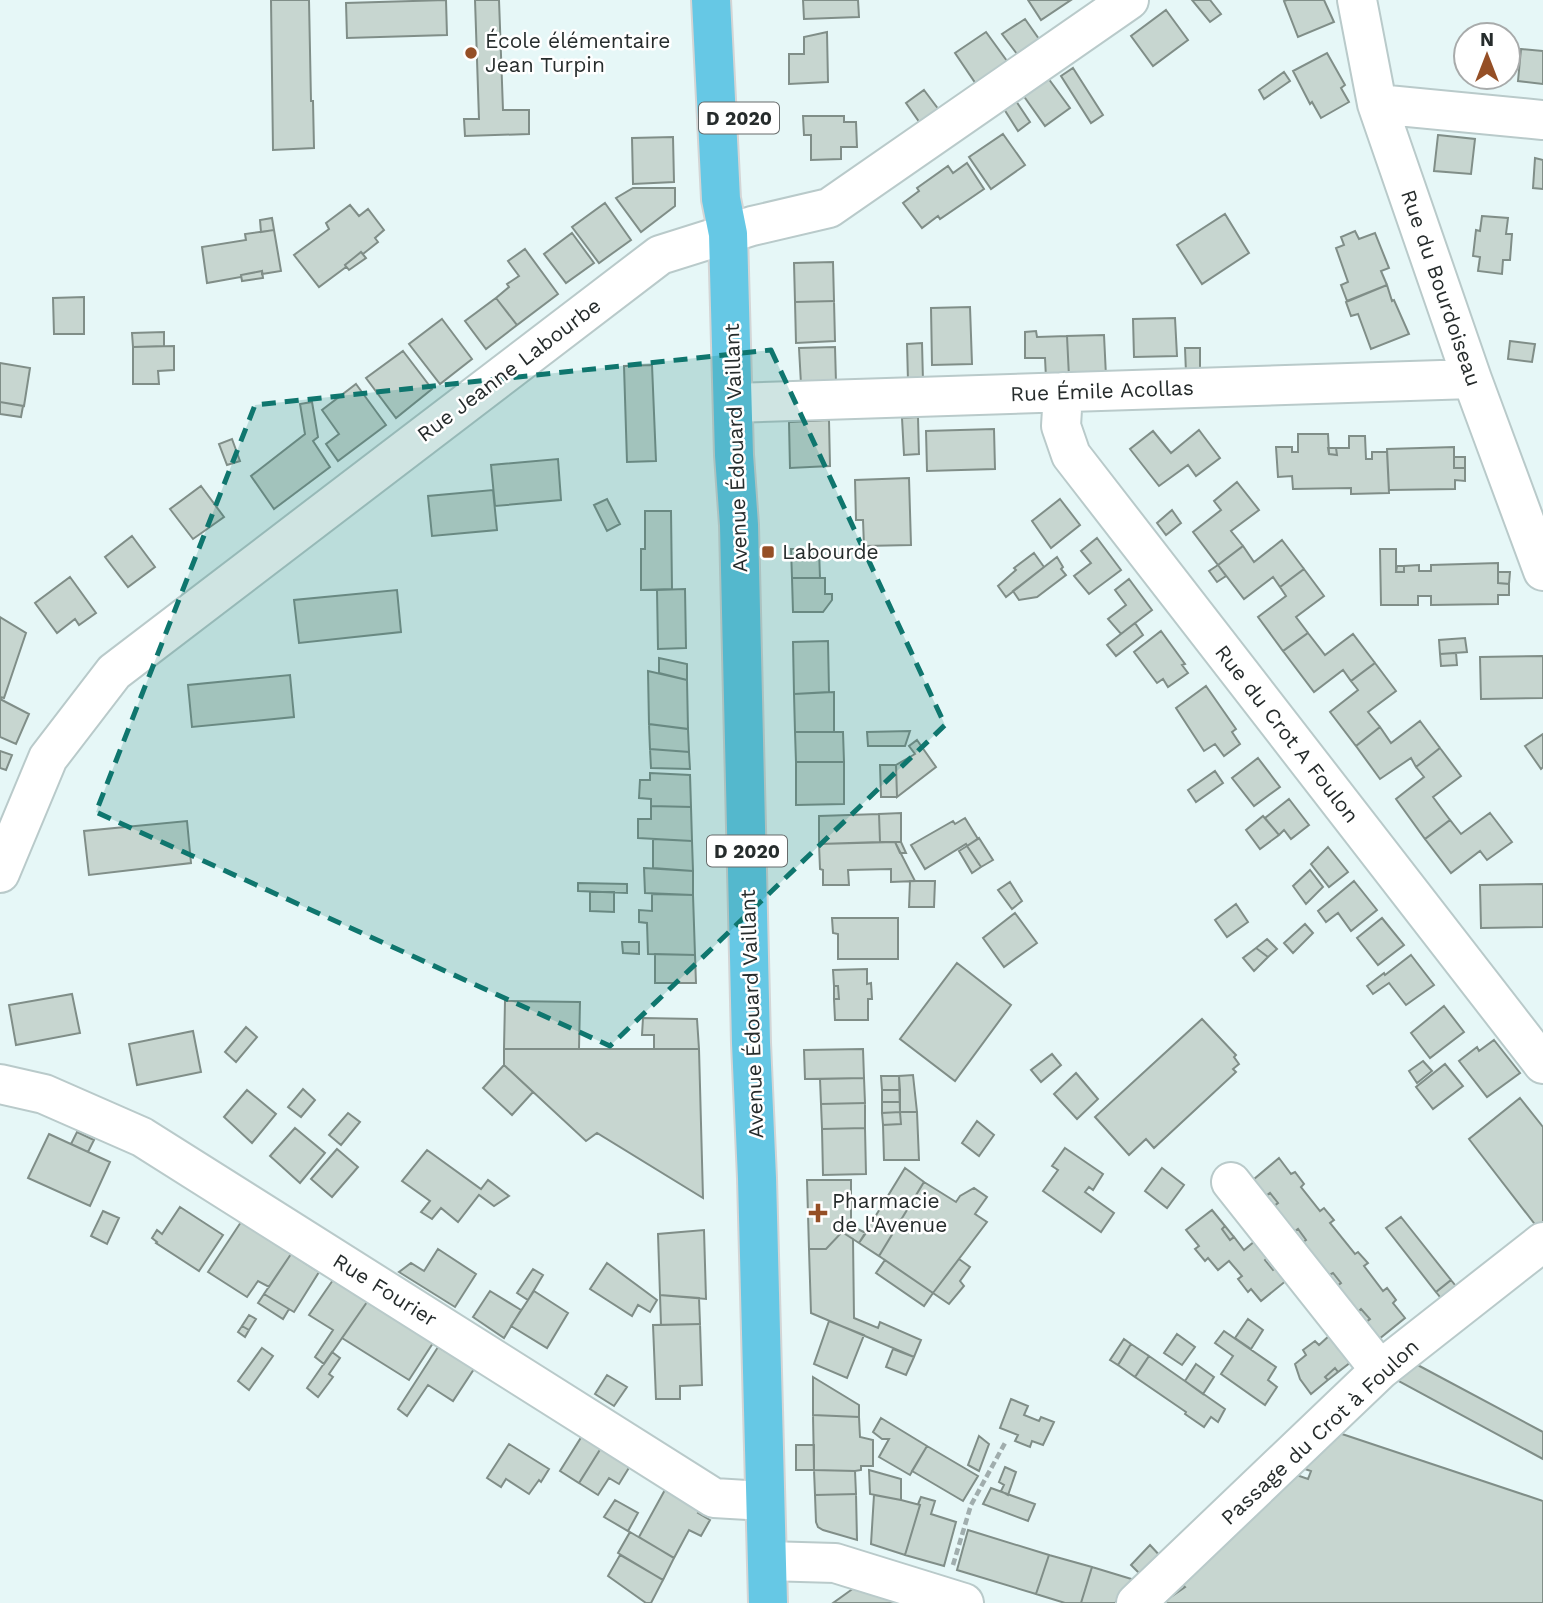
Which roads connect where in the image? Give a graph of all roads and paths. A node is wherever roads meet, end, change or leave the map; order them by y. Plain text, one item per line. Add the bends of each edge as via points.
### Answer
1 (711, 0) edge
2 (737, 0) edge
3 (1129, 0) edge
4 (1357, 0) edge
5 (1377, 104) junction
6 (1543, 120) edge
7 (728, 234) junction
8 (1472, 379) junction
9 (1063, 392) junction
10 (733, 403) junction
11 (1543, 571) edge
12 (0, 873) edge
13 (1543, 1064) edge
14 (0, 1084) edge
15 (1231, 1182) dead end
16 (1543, 1242) edge
17 (1380, 1370) junction
18 (1005, 1443) dead end
19 (765, 1501) junction
20 (767, 1561) junction
21 (954, 1600) edge
22 (768, 1603) edge
23 (1136, 1603) edge

1 - 7 main road, Avenue Édouard Vaillant / D 2020 via 721,199
2 - 7 main road, Avenue Édouard Vaillant / D 2020 via 740,195
3 - 7 street, Rue Jeanne Labourbe via 829,208
4 - 5 street, Rue du Bourdoiseau
5 - 6 street
5 - 8 street, Rue du Bourdoiseau
7 - 10 main road, Avenue Édouard Vaillant / D 2020
7 - 12 street, Rue Jeanne Labourbe via 660,255 114,672 48,758
8 - 9 street, Rue Émile Acollas
8 - 11 street, Rue du Bourdoiseau
9 - 10 street, Rue Émile Acollas
9 - 13 street, Rue du Crot A Foulon via 1060,426 1071,455
10 - 19 main road, Avenue Édouard Vaillant / D 2020
14 - 19 street, Rue Fourier via 44,1094 142,1137 714,1497
15 - 17 street
16 - 17 street, Passage du Crot à Foulon
17 - 23 street, Passage du Crot à Foulon
18 - 21 path via 971,1505
19 - 20 main road, D 2020
20 - 21 street via 835,1563
20 - 22 main road, D 2020

